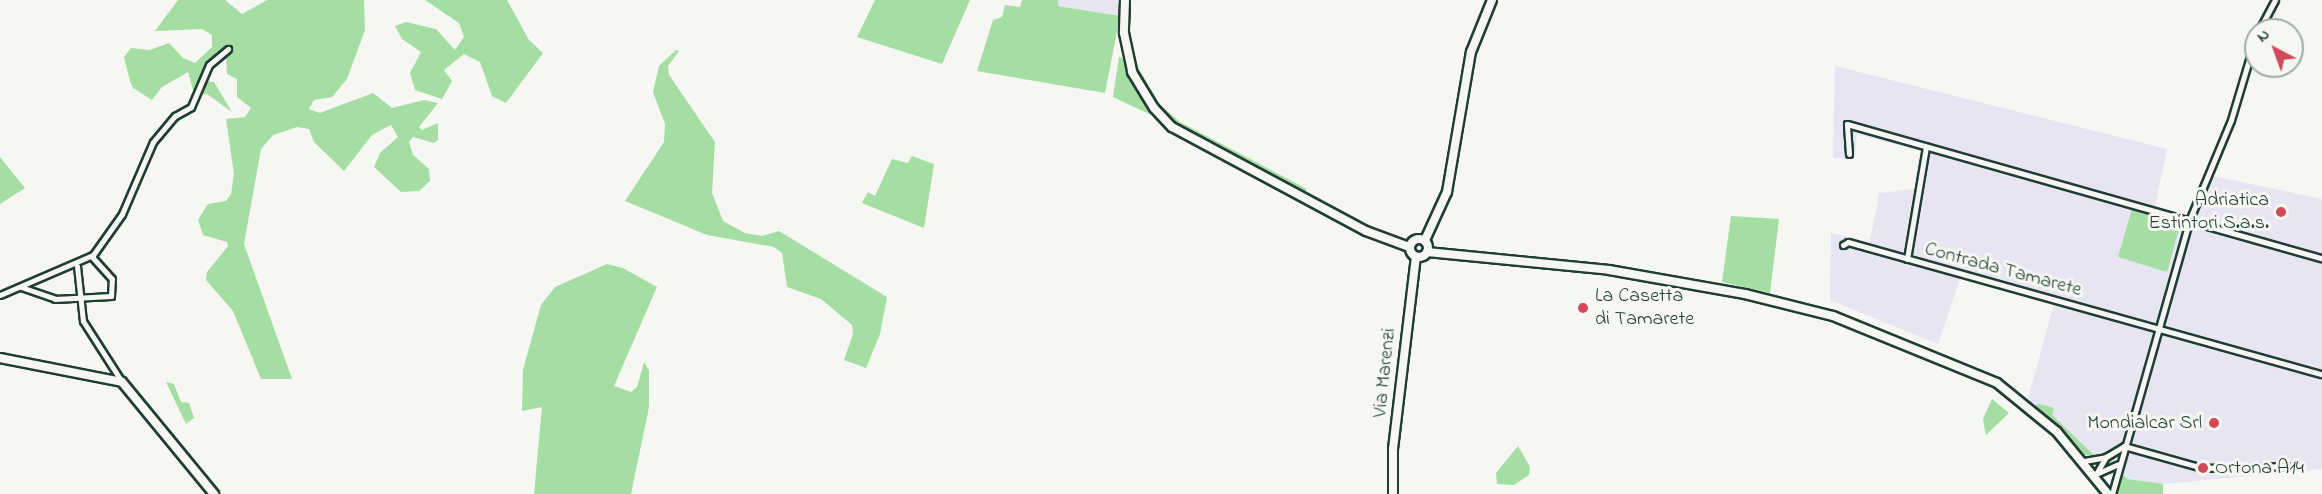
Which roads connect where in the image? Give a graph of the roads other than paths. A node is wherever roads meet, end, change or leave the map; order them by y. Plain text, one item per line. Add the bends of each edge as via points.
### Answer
1 (1125, 0) edge
2 (1492, 0) edge
3 (2275, 0) edge
4 (2265, 18) edge
5 (228, 49) dead end
6 (2244, 76) edge
7 (1926, 147) junction
8 (1849, 154) dead end
9 (2189, 221) junction
10 (1425, 240) junction
11 (1843, 245) dead end
12 (1409, 247) junction
13 (1427, 252) junction
14 (91, 256) junction
15 (1416, 257) junction
16 (2322, 258) edge
17 (1907, 259) junction
18 (76, 266) junction
19 (21, 287) junction
20 (0, 295) edge
21 (77, 296) junction
22 (2158, 327) junction
23 (0, 358) edge
24 (2322, 374) edge
25 (122, 382) junction
26 (2124, 447) junction
27 (2106, 457) junction
28 (2084, 461) junction
29 (2118, 464) junction
30 (2289, 466) dead end
31 (2096, 474) junction
32 (214, 494) edge
33 (1393, 494) edge
34 (2110, 494) edge

1 - 12 main road via 1124,33 1132,72 1164,120 1366,231
2 - 10 main road via 1471,52 1447,192
3 - 4 street
5 - 14 street via 209,64 191,107 175,116 153,142 122,214
6 - 9 street via 2231,120
7 - 8 street via 1847,124
7 - 9 street
7 - 17 street
9 - 16 street
9 - 22 street
10 - 12 main road via 1416,238
10 - 13 main road
11 - 17 street, Contrada Tamarete via 1848,242
12 - 15 main road
13 - 15 main road
13 - 28 main road via 1609,270 1806,307 1997,383
14 - 18 street
14 - 21 street via 112,279 113,294
15 - 33 main road, Via Marenzi via 1393,449
17 - 22 street, Contrada Tamarete
18 - 19 street
18 - 21 street
19 - 20 street
19 - 21 street via 47,298
21 - 25 street via 90,335
22 - 24 street, Contrada Tamarete
22 - 26 street
23 - 25 main road
25 - 32 main road
26 - 27 street
26 - 29 street
26 - 30 street via 2203,468
27 - 28 street
27 - 31 street
28 - 31 main road
29 - 31 street
29 - 34 street
31 - 34 main road

